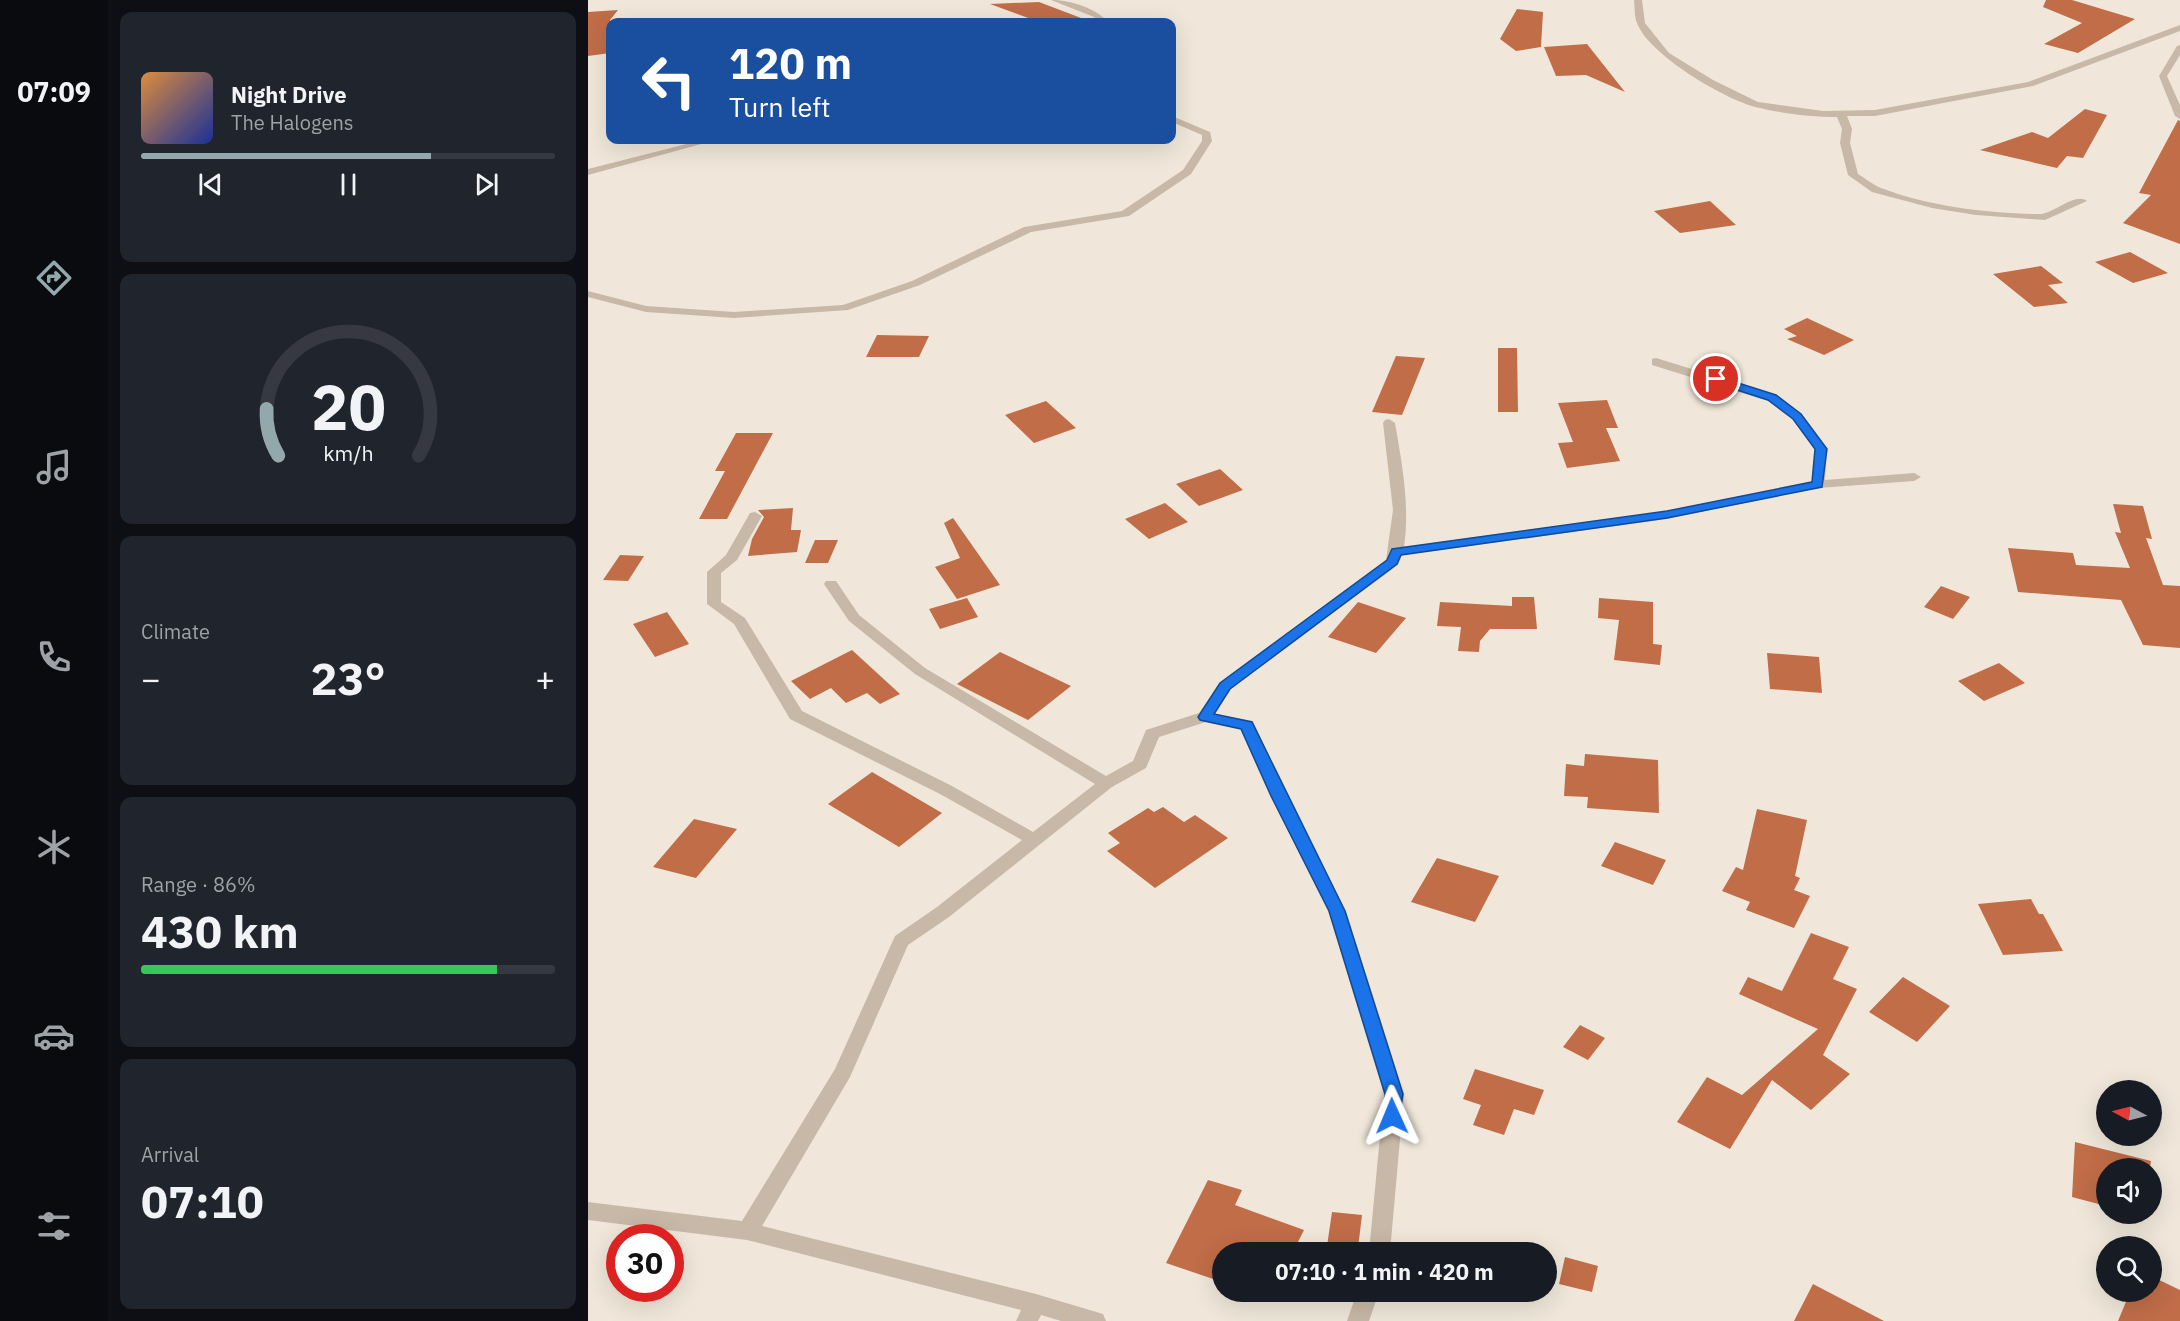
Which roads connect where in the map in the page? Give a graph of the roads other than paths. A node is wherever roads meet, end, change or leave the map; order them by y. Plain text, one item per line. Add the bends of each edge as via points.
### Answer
1 (1055, 0) edge
2 (1638, 0) edge
3 (1100, 18) edge
4 (2180, 28) edge
5 (2180, 48) edge
6 (1841, 114) junction
7 (2180, 116) edge
8 (1176, 121) edge
9 (696, 144) edge
10 (588, 172) edge
11 (2082, 201) dead end
12 (588, 294) edge
13 (1656, 362) dead end
14 (1389, 423) dead end
15 (1914, 477) dead end
16 (1818, 484) junction
17 (755, 516) dead end
18 (1396, 552) junction
19 (831, 584) dead end
20 (1205, 717) junction
21 (1106, 783) junction
22 (1033, 839) junction
23 (588, 1211) edge
24 (747, 1231) junction
25 (1381, 1242) edge
26 (1365, 1302) edge
27 (1032, 1312) edge
28 (1095, 1321) edge
29 (1358, 1321) edge

1 - 3 street
2 - 6 street via 1641,23 1666,55 1710,82 1756,104
4 - 6 street via 2030,84 1875,113
5 - 7 street via 2163,76
6 - 11 street via 1853,175 1876,190 1932,205 2045,218
8 - 12 street via 1207,134 1207,141 1187,172 1125,214 1028,229 916,283 844,308 734,315 646,309
9 - 10 street
13 - 16 street via 1772,398 1797,416 1821,449
14 - 18 street via 1400,503
15 - 16 street
16 - 18 street via 1667,515
17 - 22 street via 732,557 714,572 714,604 740,621 796,715 946,790
18 - 20 street via 1393,562 1225,686
19 - 21 street via 854,618 920,671
20 - 21 street via 1152,734 1140,764
20 - 25 street via 1247,726 1337,911 1394,1094
21 - 22 street
22 - 24 street via 901,941 843,1072
23 - 24 street
24 - 27 street
26 - 29 street
27 - 28 street

